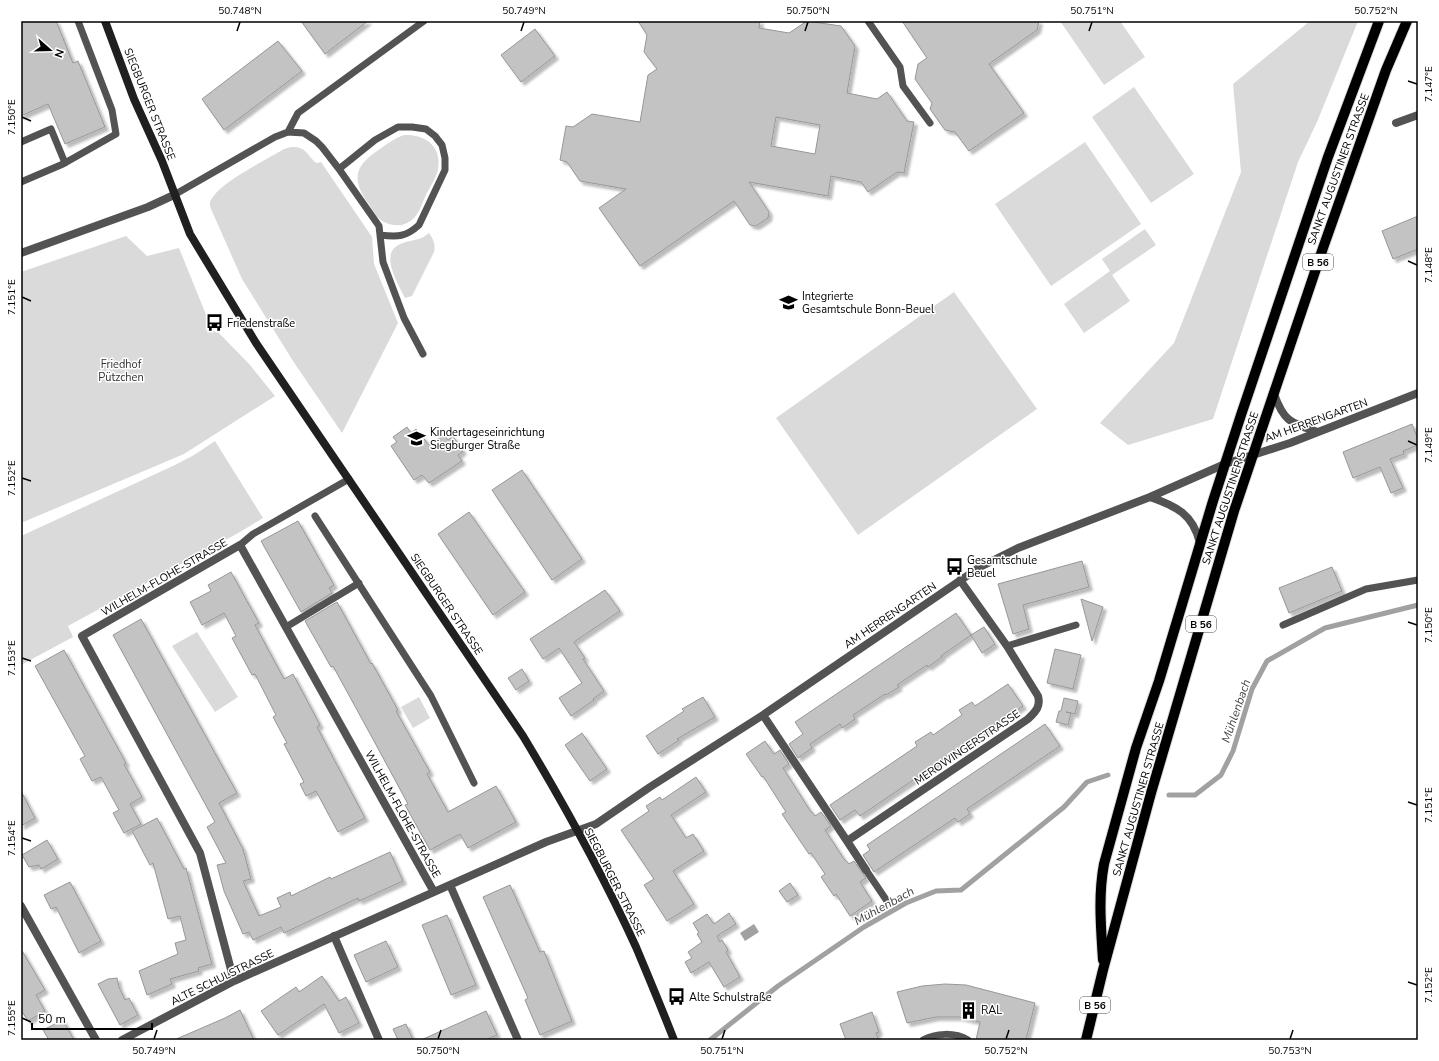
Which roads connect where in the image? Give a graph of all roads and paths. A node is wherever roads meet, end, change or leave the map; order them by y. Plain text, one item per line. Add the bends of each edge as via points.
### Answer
1 (78, 21) edge
2 (106, 21) edge
3 (424, 21) edge
4 (868, 21) edge
5 (1379, 21) edge
6 (1407, 21) edge
7 (1418, 115) edge
8 (930, 123) dead end
9 (1396, 123) dead end
10 (288, 132) junction
11 (21, 142) edge
12 (65, 163) junction
13 (339, 169) junction
14 (21, 182) edge
15 (174, 195) junction
16 (380, 235) junction
17 (21, 253) edge
18 (423, 354) dead end
19 (1418, 393) edge
20 (1274, 394) junction
21 (1318, 432) junction
22 (1252, 455) junction
23 (1225, 464) junction
24 (349, 479) junction
25 (1150, 497) junction
26 (315, 516) dead end
27 (1200, 544) junction
28 (240, 546) junction
29 (960, 580) junction
30 (1418, 580) edge
31 (359, 583) junction
32 (1076, 625) dead end
33 (1284, 625) dead end
34 (286, 627) junction
35 (1007, 646) junction
36 (763, 715) junction
37 (474, 782) dead end
38 (577, 831) junction
39 (847, 841) junction
40 (866, 870) joint
41 (450, 885) junction
42 (434, 892) junction
43 (889, 904) dead end
44 (21, 906) edge
45 (334, 936) junction
46 (1103, 970) junction
47 (234, 981) junction
48 (96, 1040) edge
49 (122, 1040) edge
50 (380, 1040) edge
51 (518, 1040) edge
52 (674, 1040) edge
53 (923, 1040) edge
54 (968, 1040) edge
55 (1086, 1040) edge

1 - 12 lane via 112,110 116,134
2 - 15 main road, SIEGBURGER STRASSE via 134,99
3 - 10 lane via 298,113
4 - 8 lane via 900,67 903,86
5 - 23 main road, SANKT AUGUSTINER STRASSE / B 56 via 1328,157
6 - 20 main road, SANKT AUGUSTINER STRASSE / B 56 via 1386,70
7 - 9 street
10 - 13 lane via 304,133 316,141
10 - 15 lane
11 - 12 lane via 50,129
12 - 14 lane
13 - 16 lane via 379,226
13 - 16 lane via 375,140 398,127 426,129 442,145 445,170 419,225 404,236
15 - 17 street via 148,207
15 - 24 main road, SIEGBURGER STRASSE via 190,234 256,343
16 - 18 lane via 382,262 404,318
19 - 21 street, AM HERRENGARTEN
20 - 21 street via 1285,417 1292,423
20 - 22 main road, SANKT AUGUSTINER STRASSE / B 56
21 - 22 street, AM HERRENGARTEN
22 - 23 street, AM HERRENGARTEN
22 - 46 main road, SANKT AUGUSTINER STRASSE / B 56 via 1151,793
23 - 25 street, AM HERRENGARTEN
23 - 27 main road, SANKT AUGUSTINER STRASSE / B 56
24 - 28 lane via 253,534
24 - 38 main road, SIEGBURGER STRASSE via 523,736
25 - 27 street via 1183,512 1198,531
25 - 29 street, AM HERRENGARTEN via 1018,548
26 - 31 lane
27 - 46 main road, SANKT AUGUSTINER STRASSE / B 56 via 1136,748 1104,864 1100,892
28 - 34 street, WILHELM-FLOHE-STRASSE
28 - 47 street, WILHELM-FLOHE-STRASSE via 82,636 200,853
29 - 35 street, MEROWINGERSTRASSE
29 - 36 street, AM HERRENGARTEN
30 - 33 lane via 1366,589
31 - 34 lane
31 - 37 lane via 431,696
32 - 35 lane
34 - 42 street, WILHELM-FLOHE-STRASSE
35 - 39 street, MEROWINGERSTRASSE via 1038,696 1039,704 1036,711 1028,719
36 - 38 street, AM HERRENGARTEN via 596,824
36 - 39 street
38 - 41 street, ALTE SCHULSTRASSE via 546,842
38 - 52 main road, SIEGBURGER STRASSE via 636,948
39 - 40 street
40 - 43 lane
41 - 42 street, ALTE SCHULSTRASSE
41 - 51 street
42 - 45 street, ALTE SCHULSTRASSE
44 - 48 street
45 - 47 street, ALTE SCHULSTRASSE
45 - 50 street
46 - 55 main road, SANKT AUGUSTINER STRASSE / B 56
47 - 49 street, ALTE SCHULSTRASSE
53 - 54 lane via 943,1035 962,1036

